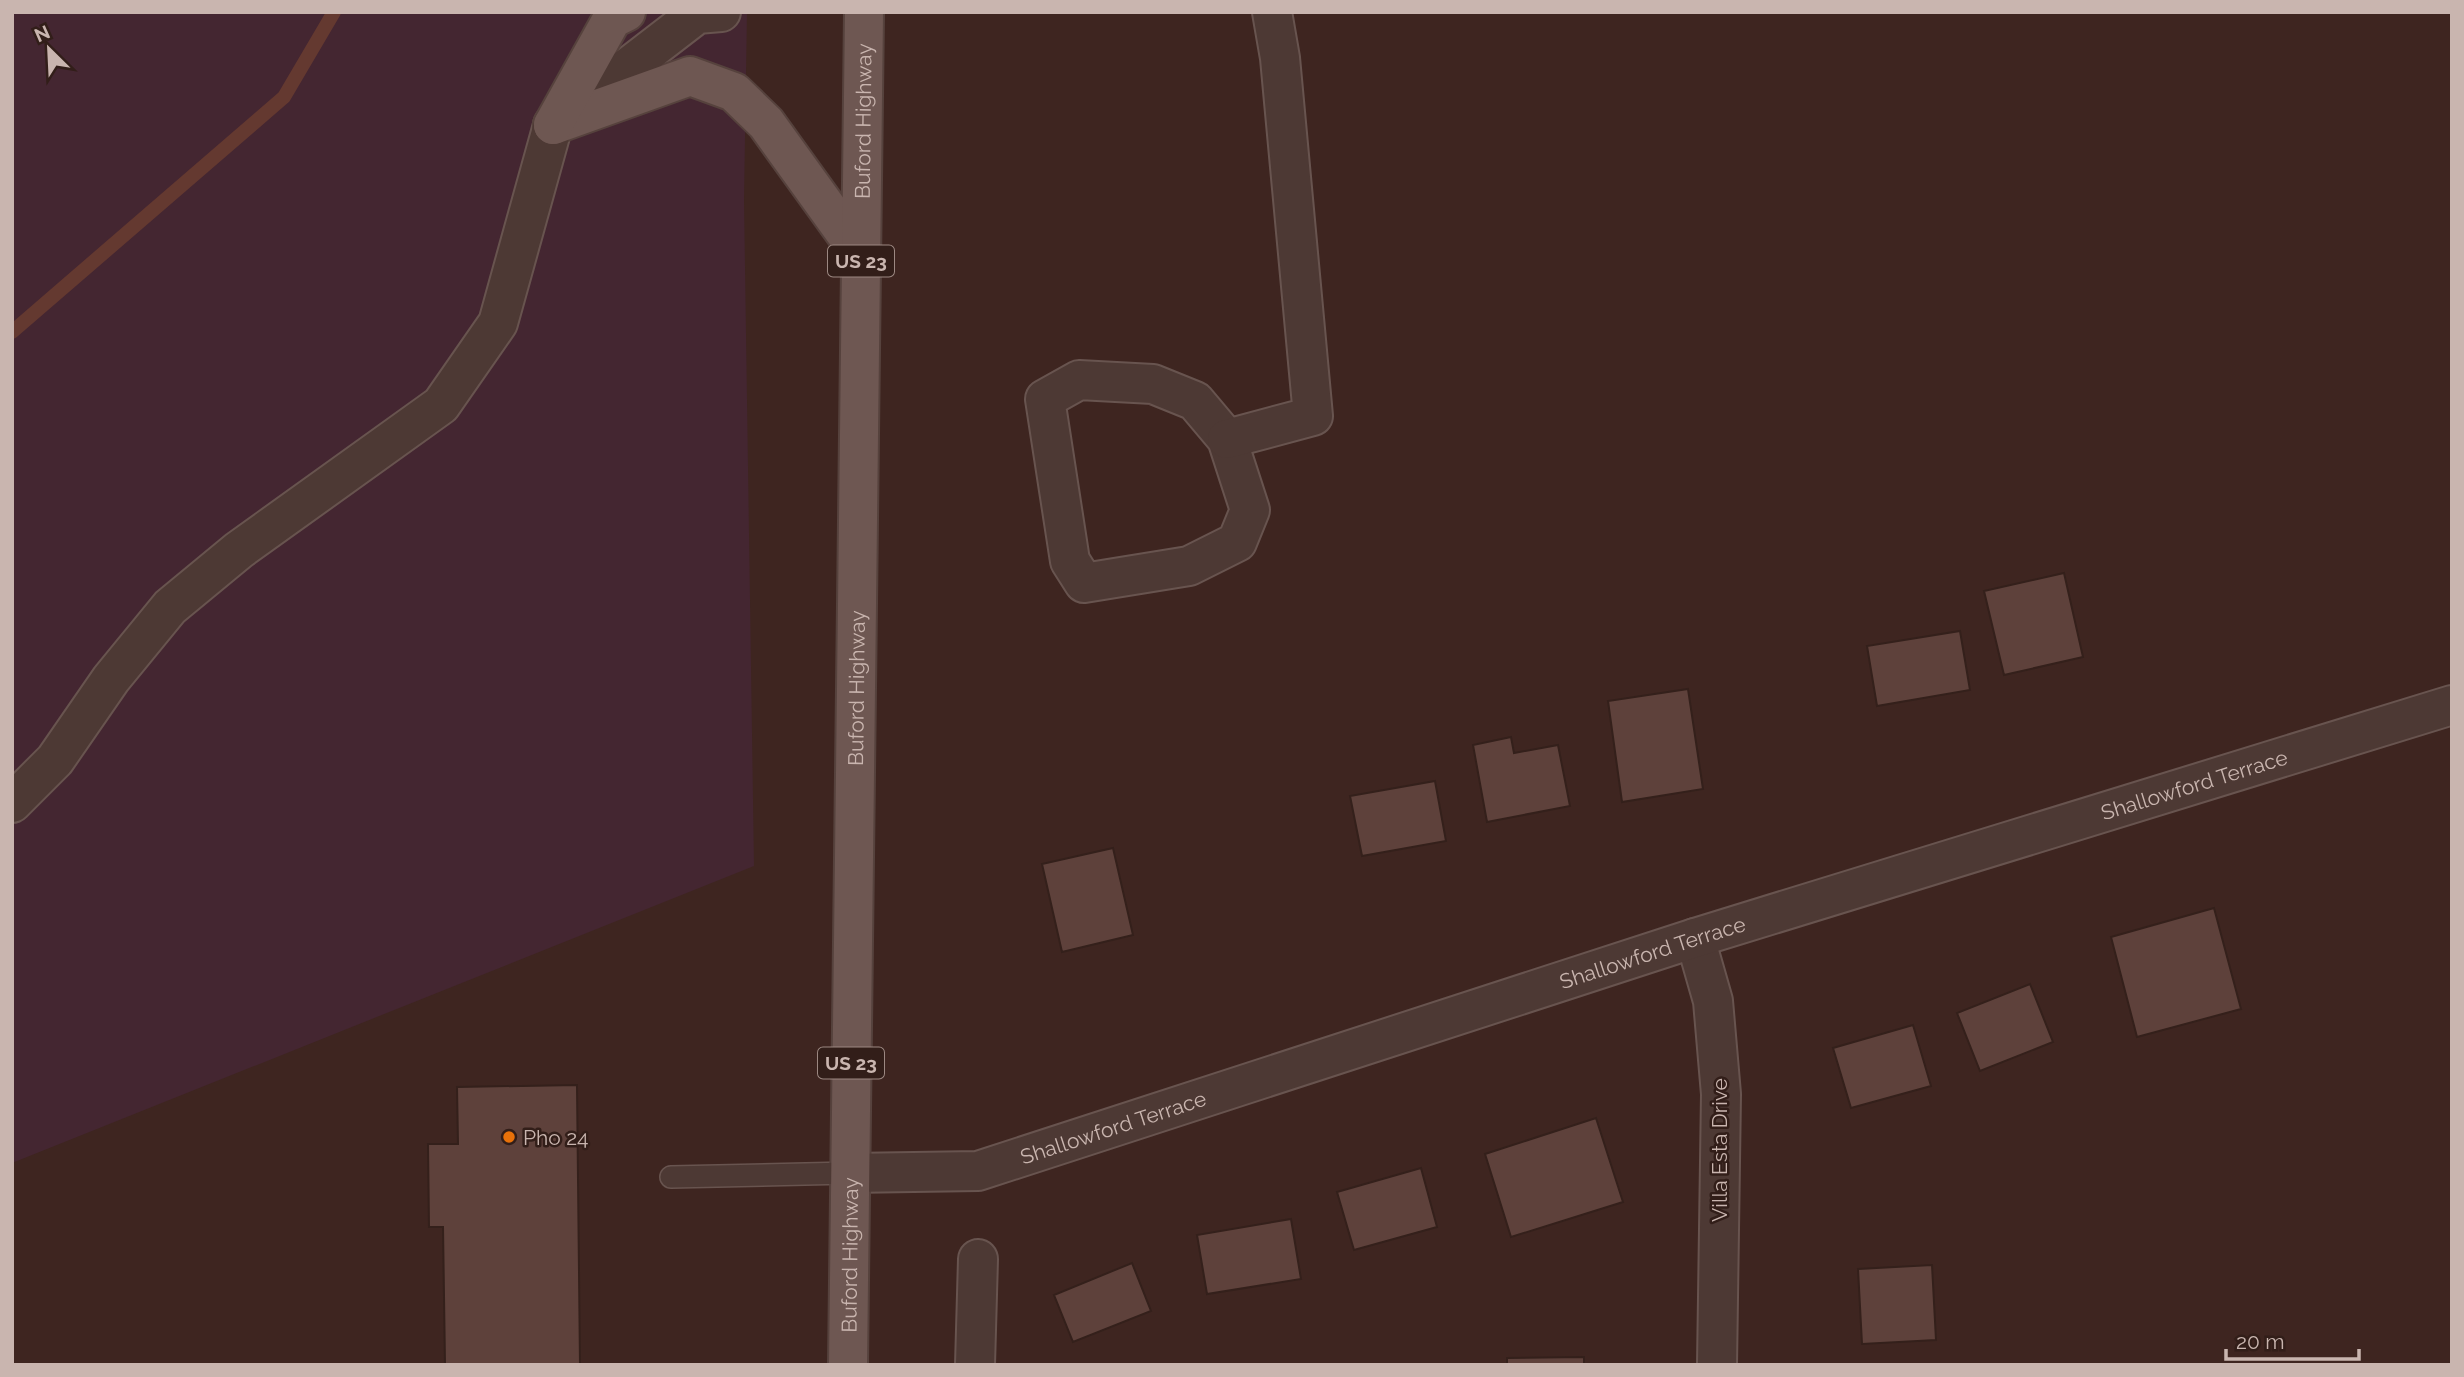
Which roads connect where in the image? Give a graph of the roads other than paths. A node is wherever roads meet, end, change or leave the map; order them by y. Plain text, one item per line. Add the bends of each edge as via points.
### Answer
1 (626, 12) edge
2 (721, 12) edge
3 (864, 12) edge
4 (1272, 12) edge
5 (553, 125) junction
6 (861, 255) junction
7 (1227, 439) junction
8 (2452, 705) edge
9 (12, 803) edge
10 (1695, 938) junction
11 (849, 1173) junction
12 (671, 1177) dead end
13 (978, 1259) dead end
14 (848, 1365) edge
15 (975, 1365) edge
16 (1717, 1365) edge

1 - 5 main road via 612,19
2 - 5 street via 697,13
3 - 6 main road, Buford Highway / US 23
4 - 7 street via 1313,416
5 - 6 main road via 690,76 734,92 766,123
5 - 9 street via 498,323 441,405 239,550 170,607 111,678 55,760
6 - 11 main road, Buford Highway / US 23
7 - 7 street via 1195,401 1153,384 1079,380 1045,399 1070,561 1084,583 1189,566 1237,542 1250,510
8 - 10 street, Shallowford Terrace
10 - 11 street, Shallowford Terrace via 978,1171
10 - 16 street, Villa Esta Drive via 1713,1001 1721,1094
11 - 12 lane
11 - 14 main road, Buford Highway / US 23
13 - 15 street

